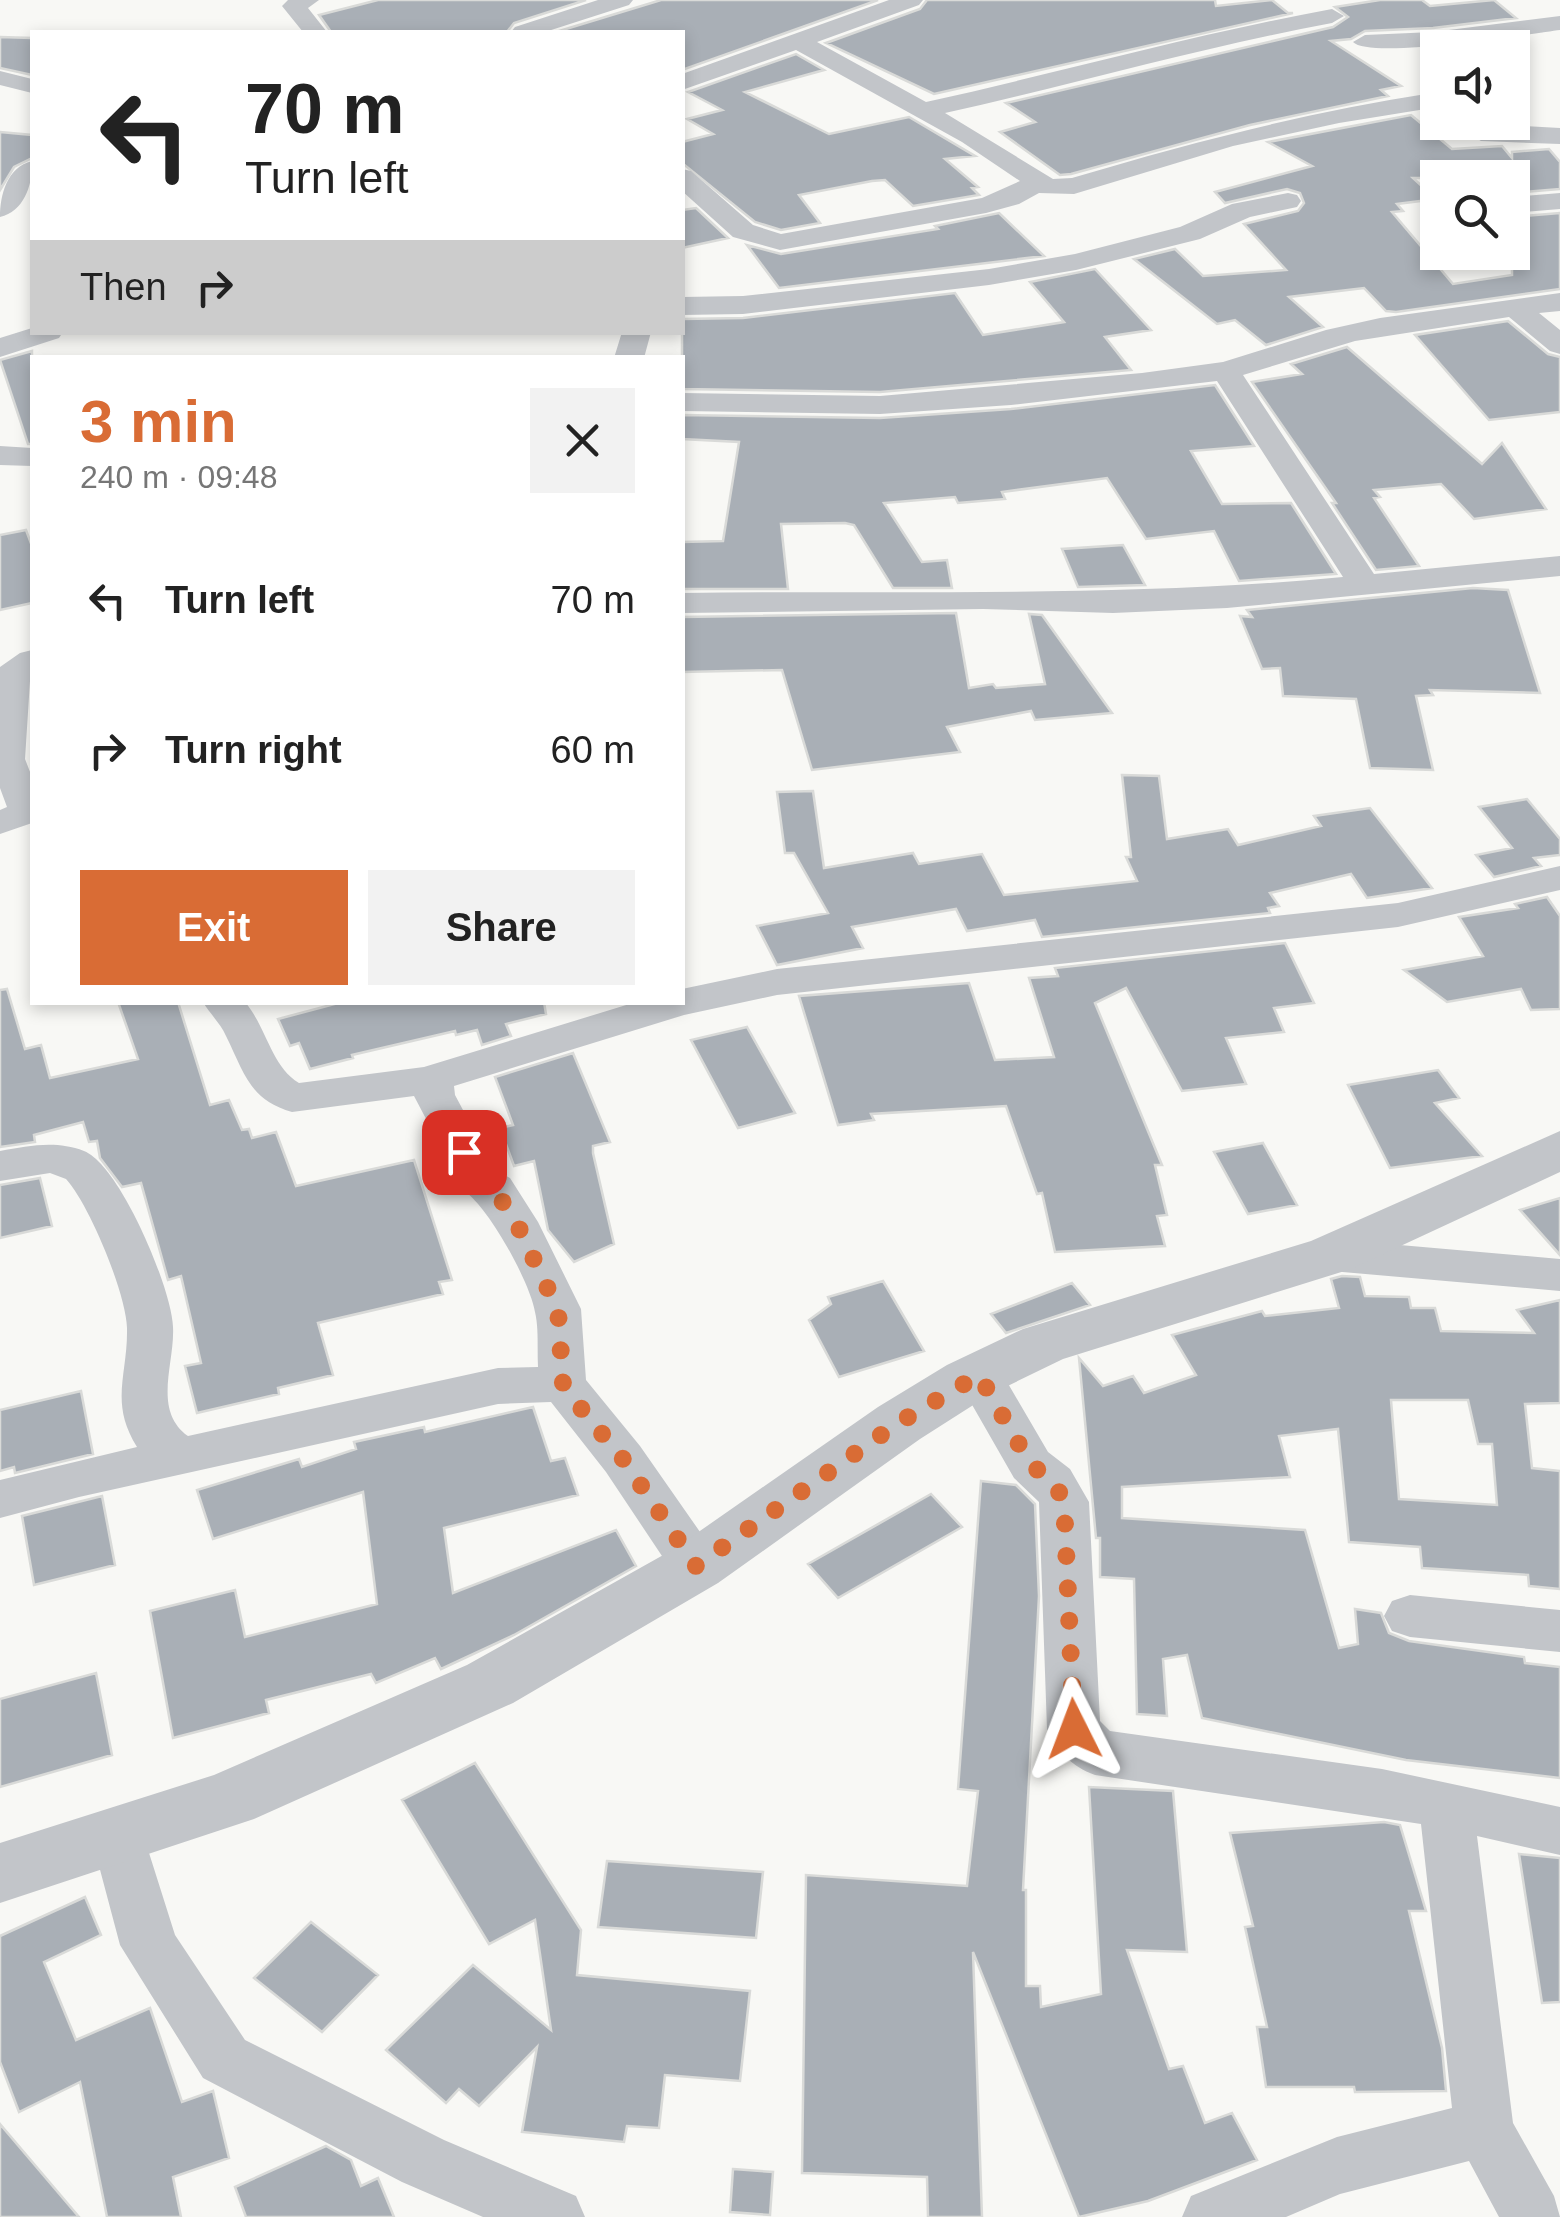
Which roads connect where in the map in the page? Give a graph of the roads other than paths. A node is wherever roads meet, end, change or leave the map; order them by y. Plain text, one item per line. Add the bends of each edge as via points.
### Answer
1 (621, 0) edge
2 (911, 0) edge
3 (1529, 0) edge
4 (306, 2) edge
5 (1322, 8) edge
6 (1560, 15) edge
7 (1560, 23) edge
8 (314, 30) edge
9 (529, 30) edge
10 (799, 42) junction
11 (1365, 42) junction
12 (1387, 62) dead end
13 (0, 78) edge
14 (685, 82) edge
15 (1409, 83) dead end
16 (30, 86) edge
17 (1420, 91) edge
18 (1420, 104) edge
19 (924, 110) junction
20 (1530, 136) edge
21 (1560, 136) edge
22 (0, 159) edge
23 (30, 165) edge
24 (30, 168) edge
25 (685, 180) edge
26 (1039, 182) junction
27 (1288, 201) dead end
28 (1560, 201) edge
29 (1530, 204) edge
30 (0, 209) edge
31 (1560, 302) edge
32 (685, 306) edge
33 (1515, 308) junction
34 (41, 335) edge
35 (1560, 344) edge
36 (0, 348) edge
37 (1226, 371) junction
38 (685, 402) edge
39 (0, 454) edge
40 (30, 456) edge
41 (1560, 566) edge
42 (1365, 585) junction
43 (685, 603) edge
44 (30, 661) edge
45 (20, 816) edge
46 (1560, 878) edge
47 (685, 1001) edge
48 (225, 1005) edge
49 (672, 1005) edge
50 (434, 1080) junction
51 (1560, 1150) edge
52 (0, 1166) edge
53 (1331, 1255) junction
54 (1560, 1274) edge
55 (979, 1375) junction
56 (563, 1384) junction
57 (181, 1456) junction
58 (0, 1498) edge
59 (696, 1566) junction
60 (1410, 1616) dead end
61 (1560, 1631) edge
62 (1446, 1806) junction
63 (1560, 1830) edge
64 (118, 1832) junction
65 (0, 1873) edge
66 (1484, 2129) junction
67 (554, 2217) edge
68 (1213, 2217) edge
69 (1532, 2217) edge

1 - 9 street
2 - 10 street
3 - 6 street
4 - 8 street
5 - 11 street
5 - 19 street via 1101,71
7 - 11 street
10 - 14 street
10 - 19 street
11 - 12 street
13 - 16 street
15 - 17 street
18 - 26 street via 1227,140 1074,186
19 - 26 street
20 - 21 street
22 - 23 street
24 - 30 street
25 - 26 street via 742,231 780,242 986,205
27 - 32 street via 1076,262 971,280
28 - 29 street
31 - 33 street
33 - 35 street
33 - 37 street via 1352,332
34 - 36 street
37 - 38 street via 846,409
37 - 42 street
39 - 40 street
41 - 42 street
42 - 43 street via 1132,602
44 - 45 street via 14,672 7,759
46 - 47 street via 1398,915 777,982
48 - 50 street via 244,1030 257,1071 292,1098
49 - 50 street
50 - 56 street via 434,1095 479,1180 494,1189 516,1222 558,1310
51 - 53 street
52 - 57 street via 64,1157 91,1179 150,1317 147,1420 154,1435
53 - 54 street
53 - 55 street via 1044,1344
55 - 59 street via 898,1423
55 - 62 street via 1031,1465 1054,1482 1064,1502 1074,1729 1082,1740 1096,1752
56 - 57 street via 498,1386
56 - 59 street
57 - 58 street
59 - 64 street via 490,1684 230,1799
60 - 61 street
62 - 63 street
62 - 66 street
64 - 65 street
64 - 67 street via 149,1945 224,2059 424,2161
66 - 68 street via 1337,2166
66 - 69 street

